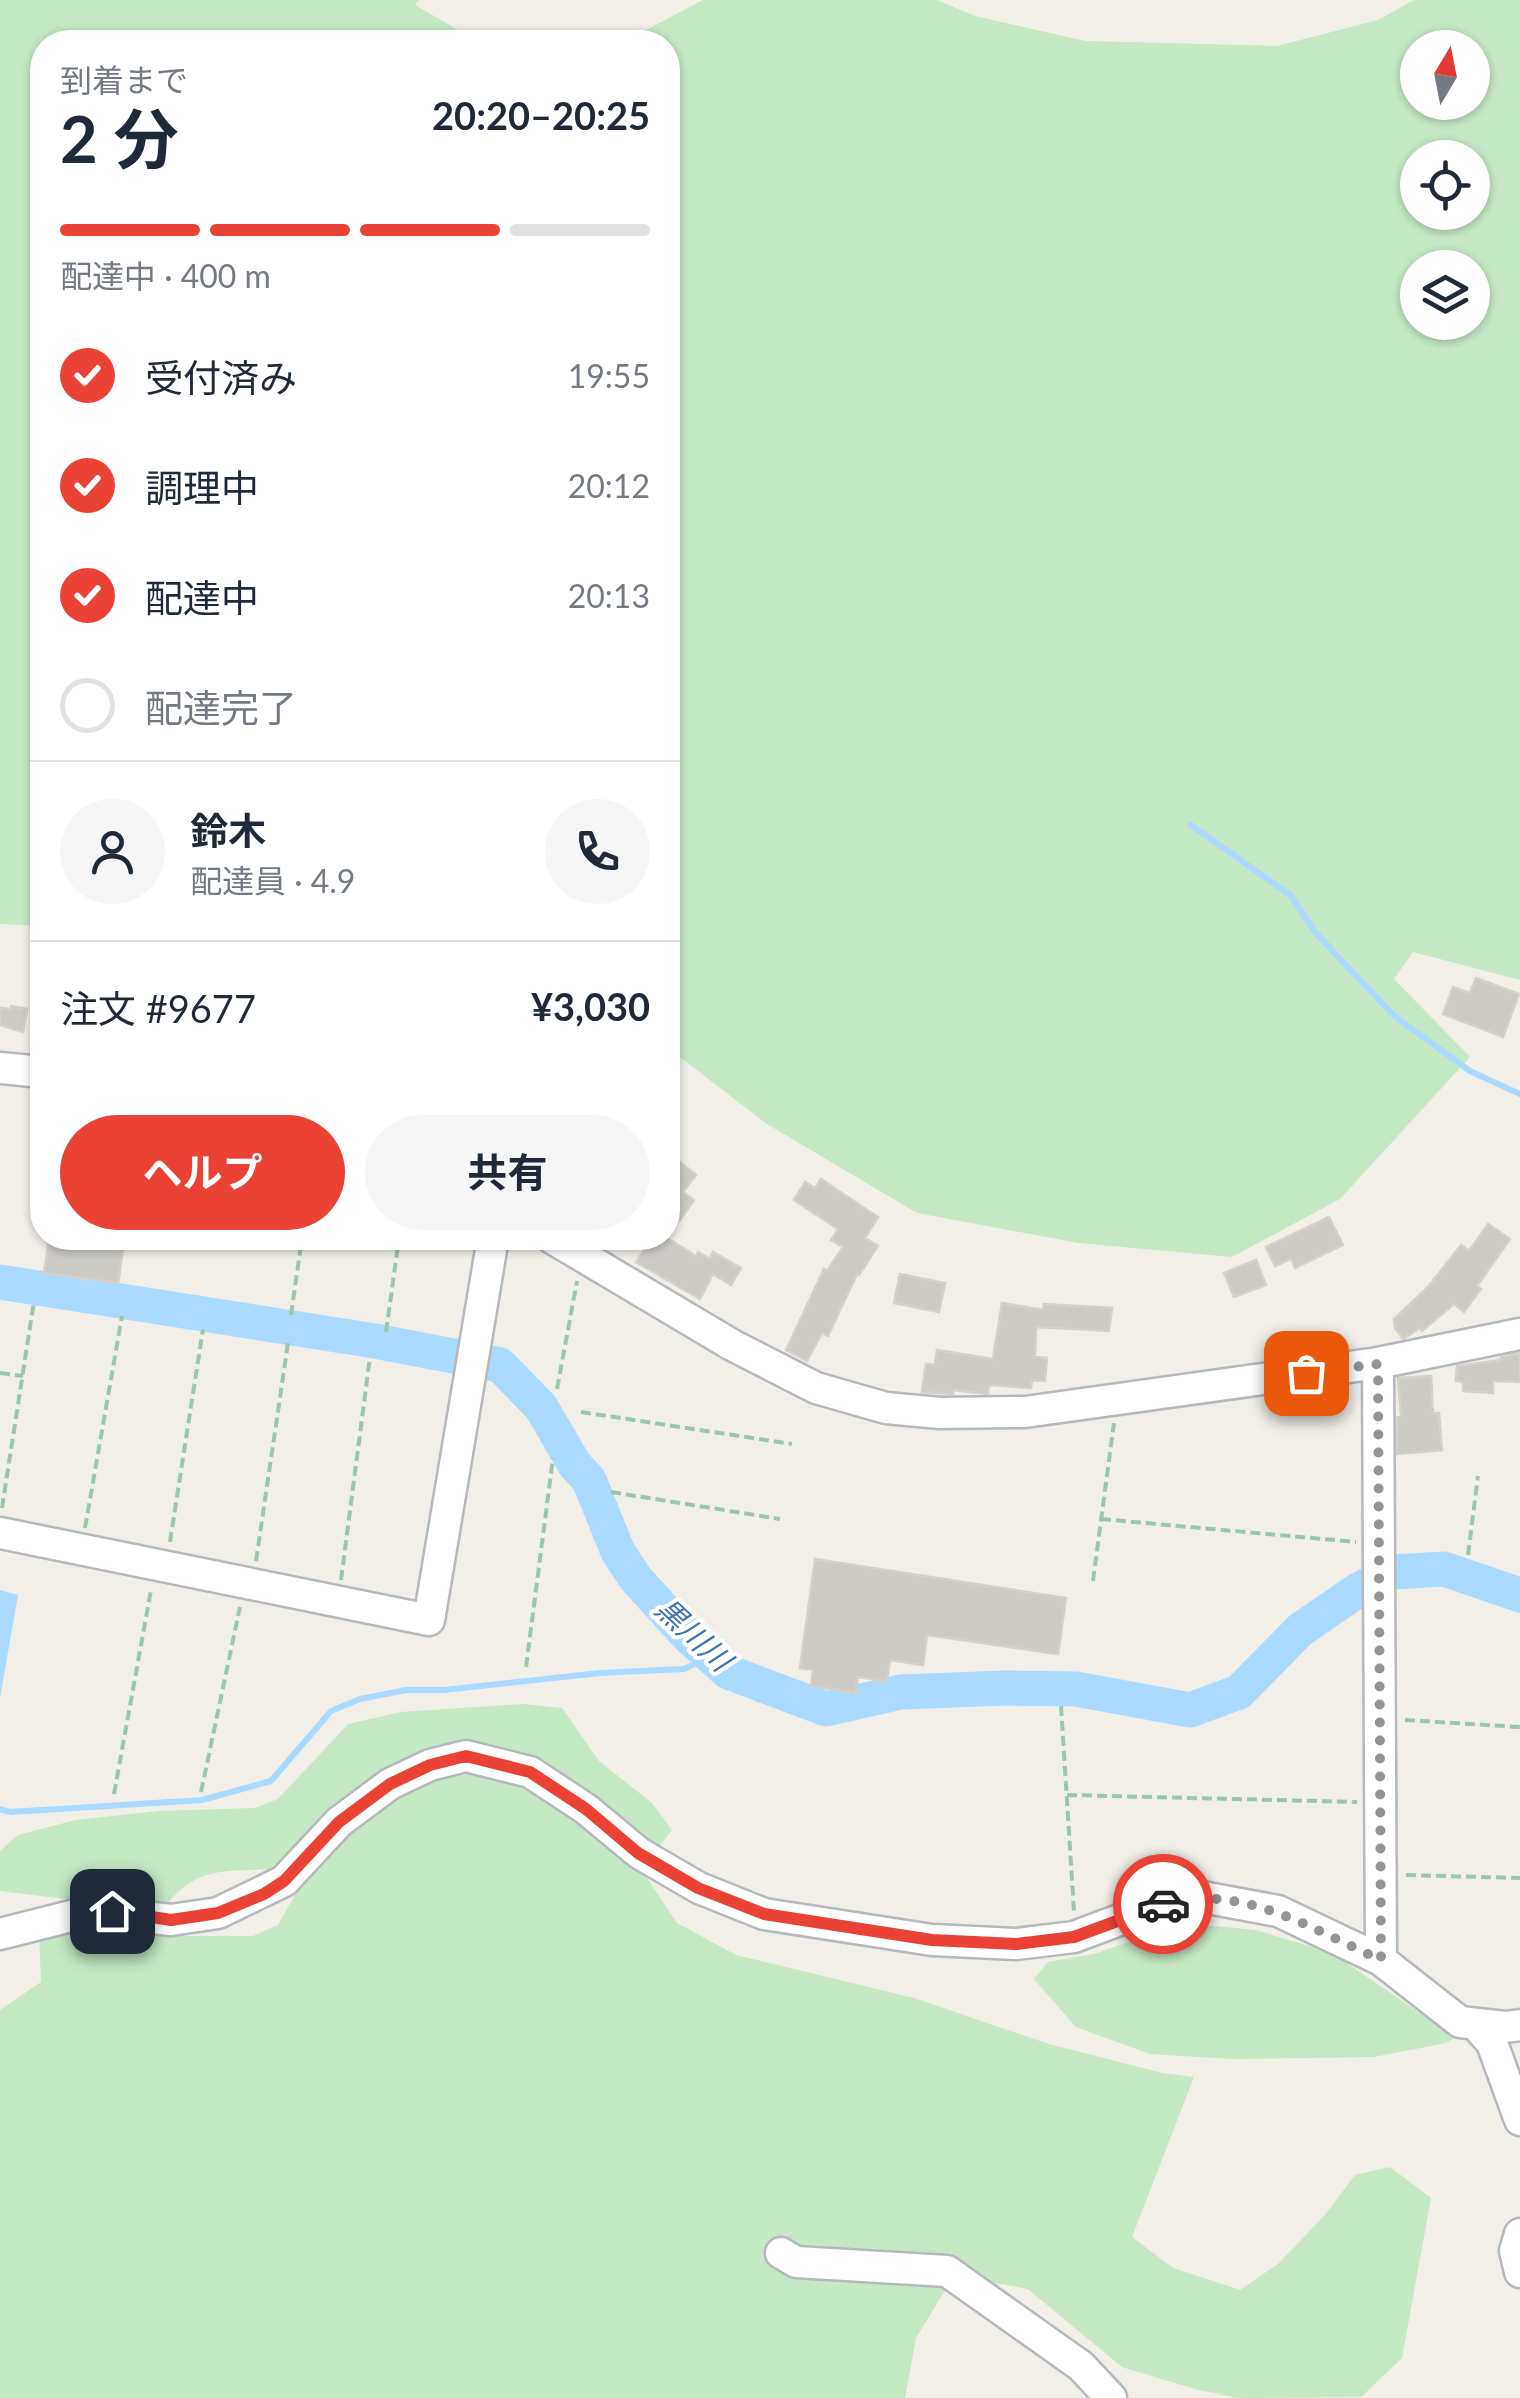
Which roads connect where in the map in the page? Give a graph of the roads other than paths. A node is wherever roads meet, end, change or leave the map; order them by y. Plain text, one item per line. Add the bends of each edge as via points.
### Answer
1 (0, 1068) edge
2 (30, 1071) edge
3 (491, 1250) edge
4 (572, 1250) edge
5 (1520, 1334) edge
6 (1378, 1364) junction
7 (0, 1532) edge
8 (0, 1934) edge
9 (1381, 1960) junction
10 (1476, 2024) junction
11 (1520, 2024) edge
12 (1520, 2120) edge
13 (1520, 2234) edge
14 (781, 2254) dead end
15 (1520, 2272) edge
16 (1111, 2398) edge

1 - 2 street
3 - 7 street via 428,1620
4 - 6 street via 784,1373 886,1408 1025,1412
5 - 6 street
6 - 9 street
8 - 9 street via 91,1911 171,1920 218,1913 284,1881 339,1822 390,1784 466,1756 530,1772 638,1853 698,1888 764,1914 932,1940 1016,1944 1074,1937 1197,1896 1278,1910
9 - 10 street via 1460,2022
10 - 11 street
10 - 12 street via 1492,2043
13 - 15 street
14 - 16 street via 796,2262 947,2270 1081,2366

